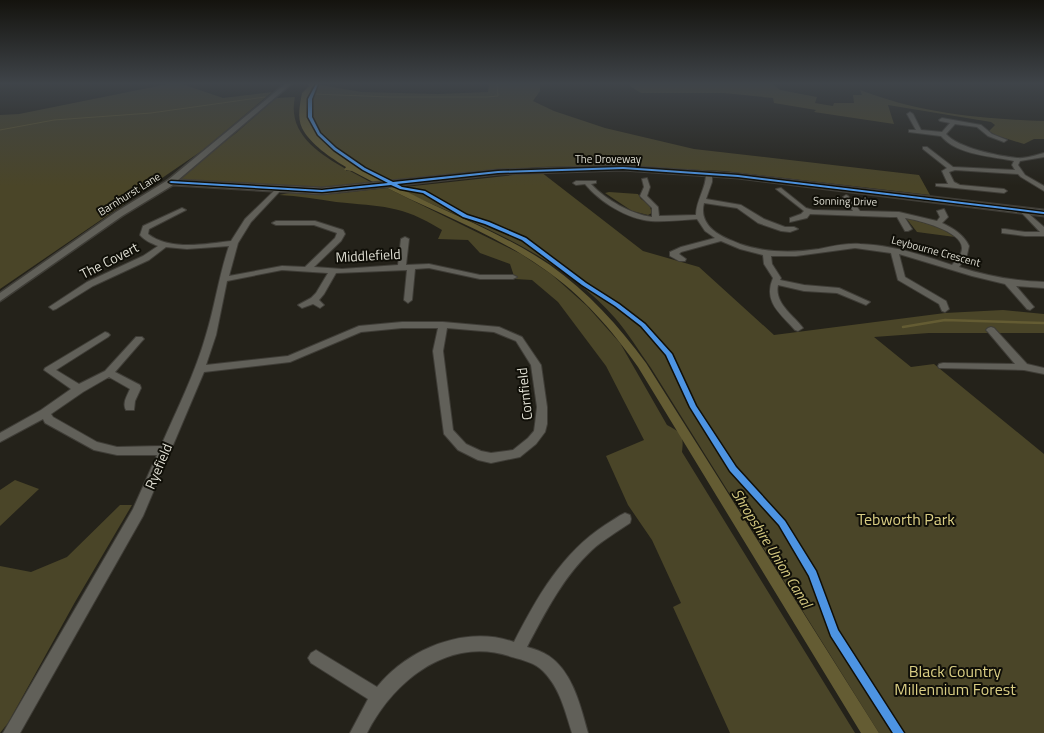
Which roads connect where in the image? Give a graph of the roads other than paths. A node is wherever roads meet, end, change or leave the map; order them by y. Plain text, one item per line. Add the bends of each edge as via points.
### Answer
1 (247, 118) edge
2 (912, 118) edge
3 (942, 120) dead end
4 (954, 122) junction
5 (911, 131) dead end
6 (919, 132) junction
7 (943, 134) junction
8 (998, 139) dead end
9 (916, 147) dead end
10 (924, 148) junction
11 (934, 149) dead end
12 (1044, 155) edge
13 (1018, 160) junction
14 (951, 168) junction
15 (1018, 172) junction
16 (709, 174) junction
17 (645, 179) dead end
18 (171, 182) junction
19 (576, 183) dead end
20 (938, 185) dead end
21 (954, 186) junction
22 (1044, 189) edge
23 (278, 190) junction
24 (792, 191) dead end
25 (1003, 194) dead end
26 (846, 197) dead end
27 (702, 201) junction
28 (1022, 210) junction
29 (190, 211) dead end
30 (808, 211) junction
31 (941, 211) dead end
32 (858, 213) junction
33 (1044, 213) edge
34 (899, 214) junction
35 (699, 217) junction
36 (656, 219) junction
37 (793, 220) dead end
38 (276, 223) dead end
39 (938, 224) junction
40 (794, 229) dead end
41 (908, 229) dead end
42 (1010, 231) dead end
43 (1044, 233) edge
44 (405, 239) dead end
45 (720, 239) junction
46 (234, 243) junction
47 (164, 245) junction
48 (894, 250) junction
49 (768, 254) junction
50 (682, 260) dead end
51 (407, 266) junction
52 (955, 268) junction
53 (307, 269) junction
54 (333, 271) junction
55 (513, 277) dead end
56 (225, 279) junction
57 (777, 282) junction
58 (1008, 282) junction
59 (1044, 285) edge
60 (0, 298) edge
61 (408, 300) dead end
62 (866, 302) dead end
63 (302, 305) dead end
64 (53, 307) dead end
65 (1030, 307) dead end
66 (945, 308) dead end
67 (798, 316) dead end
68 (788, 317) junction
69 (443, 325) junction
70 (798, 328) dead end
71 (991, 330) dead end
72 (106, 334) dead end
73 (139, 339) dead end
74 (943, 366) dead end
75 (1024, 367) junction
76 (200, 369) junction
77 (1044, 371) edge
78 (108, 373) junction
79 (79, 389) junction
80 (130, 407) dead end
81 (45, 413) junction
82 (0, 438) edge
83 (165, 450) junction
84 (625, 519) dead end
85 (518, 650) junction
86 (316, 658) dead end
87 (379, 697) junction
88 (11, 733) edge
89 (358, 733) edge
90 (580, 733) edge

1 - 18 street, Barnhurst Lane
2 - 6 street
3 - 4 street
4 - 7 street
4 - 8 street via 979,126
5 - 6 street
6 - 7 street
7 - 13 street via 958,146
9 - 10 street
10 - 11 street
10 - 14 street
12 - 13 street
13 - 15 street via 1015,165
14 - 15 street
14 - 21 street via 945,171
15 - 22 street
16 - 23 street, The Droveway via 583,168 498,172 322,191
16 - 27 street
16 - 28 street, The Droveway
17 - 36 street via 647,187 643,196 654,208
18 - 23 street, The Droveway
18 - 60 street, Barnhurst Lane via 119,214
19 - 36 street via 590,182 594,192 626,212
20 - 21 street
21 - 25 street
23 - 46 street, Ryefield via 248,221
24 - 30 street via 777,188
26 - 32 street
27 - 35 street
27 - 40 street via 744,208 746,214 761,221
28 - 33 street, The Droveway
28 - 43 street
29 - 47 street via 182,207 144,232 147,239
30 - 32 street, Sonning Drive
30 - 37 street, Sonning Drive
31 - 39 street via 944,217
32 - 34 street, Sonning Drive
34 - 39 street, Sonning Drive
34 - 41 street
35 - 36 street
35 - 45 street, Leybourne Crescent
38 - 53 street via 288,226 315,224 341,234
39 - 52 street, Sonning Drive via 957,234 965,245 966,251
42 - 43 street
44 - 51 street
45 - 49 street, Leybourne Crescent
45 - 50 street via 682,248 673,254
46 - 47 street
46 - 56 street, Ryefield
47 - 64 street, The Covert via 146,258 90,284 69,301
48 - 49 street, Leybourne Crescent via 854,246 804,254
48 - 52 street, Leybourne Crescent
48 - 66 street via 901,278 943,302
49 - 57 street via 768,264 776,274
51 - 54 street, Middlefield
51 - 55 street, Middlefield via 440,267 480,277
51 - 61 street
52 - 58 street, Leybourne Crescent
53 - 54 street, Middlefield
53 - 56 street, Middlefield via 279,268
54 - 63 street via 317,303
56 - 76 street, Ryefield
57 - 62 street via 804,288 848,290
57 - 68 street via 773,288 775,302
58 - 59 street, Leybourne Crescent
58 - 65 street
67 - 68 street
68 - 70 street
69 - 69 street, Cornfield via 496,329 519,339 532,357 542,407 541,424 532,441 516,454 491,458 478,455 462,447 448,431 438,351
69 - 76 street, Cornfield via 359,329 290,359
71 - 75 street
72 - 79 street via 49,370
73 - 78 street
74 - 75 street
75 - 77 street
76 - 83 street, Ryefield
78 - 79 street
78 - 80 street via 136,388
79 - 81 street
81 - 82 street
81 - 83 street via 49,420 94,446 117,451
83 - 88 street, Ryefield via 138,512
84 - 85 street via 582,550 557,581
85 - 87 street via 488,642 463,644 440,651 415,663
85 - 90 street via 547,664 562,684
86 - 87 street
87 - 89 street

